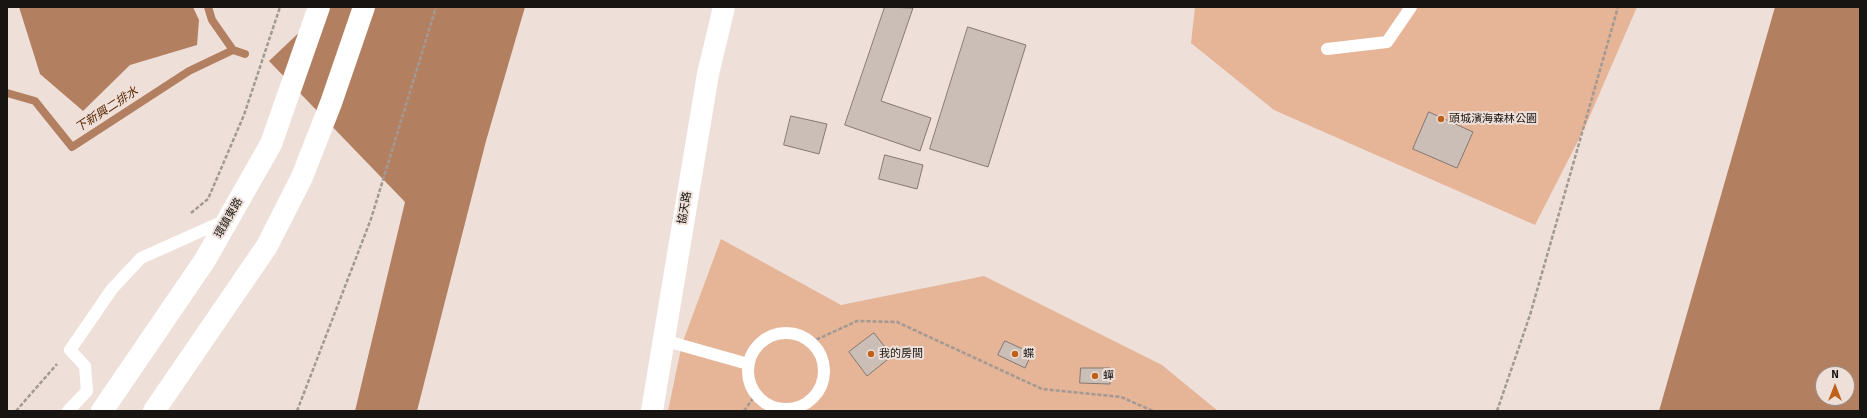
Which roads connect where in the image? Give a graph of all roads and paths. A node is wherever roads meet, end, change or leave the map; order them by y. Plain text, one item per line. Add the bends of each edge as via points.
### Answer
1 (280, 7) edge
2 (319, 7) edge
3 (364, 7) edge
4 (436, 7) edge
5 (724, 7) edge
6 (1411, 7) edge
7 (1618, 7) edge
8 (1327, 49) dead end
9 (190, 214) dead end
10 (228, 219) junction
11 (663, 340) junction
12 (811, 342) junction
13 (70, 350) junction
14 (748, 364) junction
15 (756, 394) junction
16 (16, 411) edge
17 (68, 411) edge
18 (102, 411) edge
19 (154, 411) edge
20 (297, 411) edge
21 (652, 411) edge
22 (744, 411) edge
23 (1153, 411) edge
24 (1497, 411) edge

1 - 9 path via 244,115 208,199
2 - 10 street, 環鎮東路 via 271,144
3 - 19 street via 302,177 267,246
4 - 20 path via 371,219
5 - 11 street, 協天路 via 708,74
6 - 8 lane via 1386,42
7 - 24 path via 1530,315
10 - 13 lane via 141,258 112,288
10 - 18 street, 環鎮東路 via 205,260
11 - 14 lane
11 - 21 street, 協天路
12 - 14 lane via 797,334 781,333 766,339 755,350
12 - 15 lane via 821,354 824,370 821,385 812,398 799,407 783,409 768,404
12 - 23 path via 857,321 897,322 1042,389 1121,397
13 - 16 path
13 - 17 lane via 85,366 87,392
14 - 15 lane via 749,380
15 - 22 path

